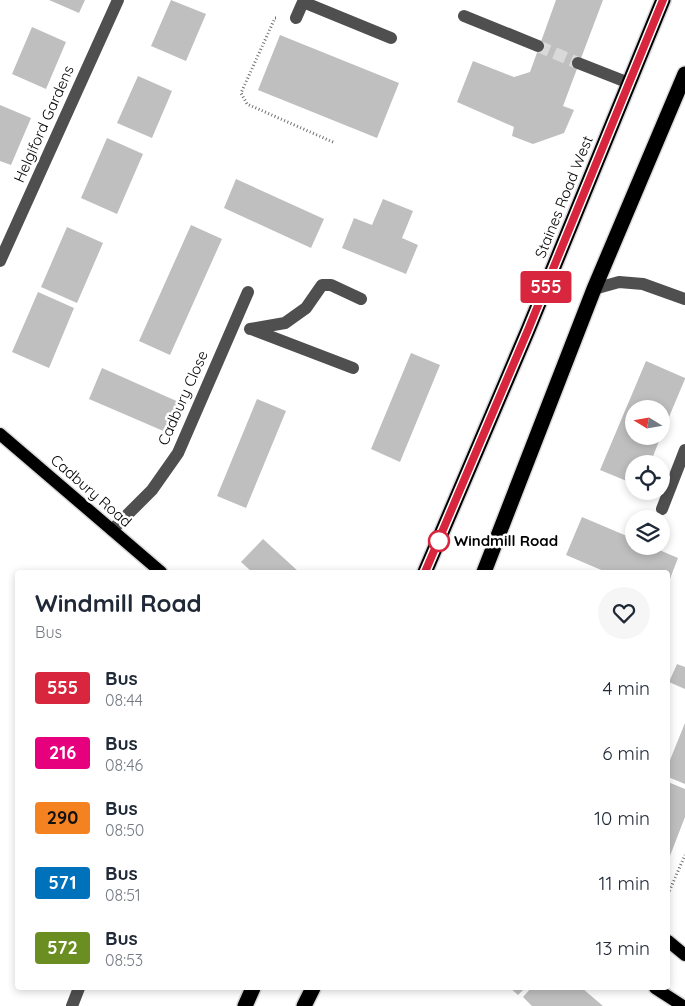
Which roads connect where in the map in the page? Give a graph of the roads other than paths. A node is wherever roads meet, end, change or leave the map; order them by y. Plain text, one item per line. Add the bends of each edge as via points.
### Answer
1 (118, 0) edge
2 (663, 0) edge
3 (304, 1) edge
4 (464, 16) dead end
5 (296, 18) road end
6 (392, 38) dead end
7 (538, 46) tunnel mouth
8 (578, 63) tunnel mouth
9 (685, 74) edge
10 (629, 83) junction
11 (0, 261) edge
12 (594, 289) junction
13 (248, 292) dead end
14 (361, 299) dead end
15 (685, 299) edge
16 (235, 322) junction
17 (250, 329) junction
18 (353, 368) dead end
19 (0, 434) edge
20 (685, 450) edge
21 (662, 509) dead end
22 (112, 530) junction
23 (159, 570) edge
24 (426, 570) edge
25 (485, 570) edge
26 (670, 943) edge
27 (685, 955) edge
28 (78, 990) edge
29 (252, 990) edge
30 (312, 990) edge
31 (658, 990) edge
32 (72, 1006) edge
33 (245, 1006) edge
34 (304, 1006) edge
35 (683, 1006) edge

1 - 11 street, Helgiford Gardens
2 - 10 highway, Staines Road West
3 - 5 street
3 - 6 street
4 - 7 street
8 - 10 street
9 - 12 highway
10 - 24 highway, Staines Road West
12 - 15 street via 619,282 644,284
12 - 25 highway
13 - 16 street, Cadbury Close
14 - 17 street via 331,285 322,286 306,308 285,323
16 - 17 street
16 - 22 street, Cadbury Close via 178,453 152,490
17 - 18 street
19 - 22 main road, Cadbury Road
20 - 21 street
22 - 23 main road, Cadbury Road
26 - 27 main road
28 - 32 street
29 - 33 highway
30 - 34 highway
31 - 35 main road

